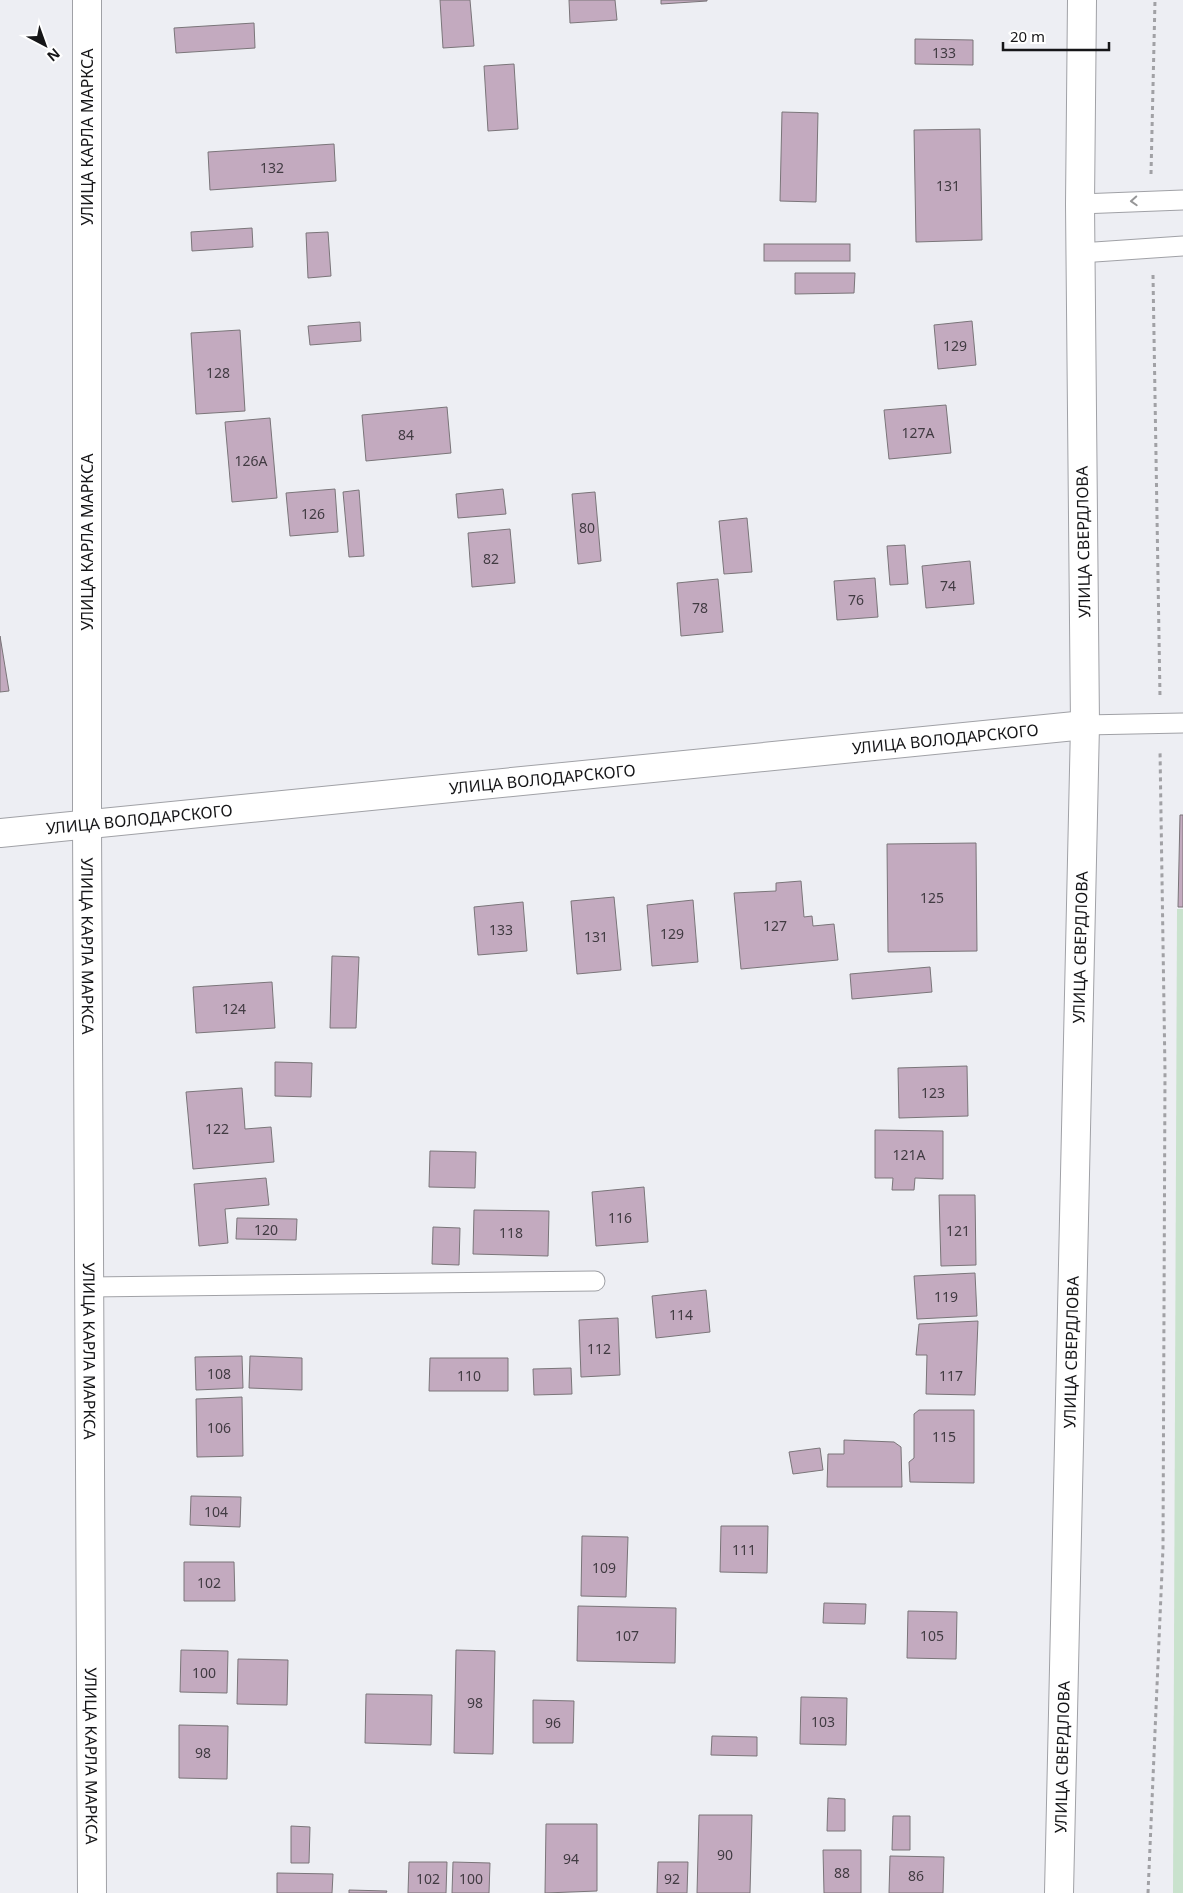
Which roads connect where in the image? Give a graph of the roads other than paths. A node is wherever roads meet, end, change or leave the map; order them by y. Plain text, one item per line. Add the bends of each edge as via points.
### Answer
1 (87, 0) edge
2 (1082, 0) edge
3 (1183, 200) edge
4 (1080, 204) junction
5 (1183, 246) edge
6 (1080, 253) junction
7 (1183, 722) edge
8 (1085, 725) junction
9 (87, 823) junction
10 (0, 833) edge
11 (595, 1281) dead end
12 (89, 1287) junction
13 (92, 1893) edge
14 (1059, 1893) edge

1 - 9 street, УЛИЦА КАРЛА МАРКСА
2 - 4 street, УЛИЦА СВЕРДЛОВА
3 -> 4 lane
4 - 6 street, УЛИЦА СВЕРДЛОВА
5 - 6 lane
6 - 8 street, УЛИЦА СВЕРДЛОВА
7 - 8 lane
8 - 9 street, УЛИЦА ВОЛОДАРСКОГО
8 - 14 street, УЛИЦА СВЕРДЛОВА
9 - 10 street, УЛИЦА ВОЛОДАРСКОГО
9 - 12 street, УЛИЦА КАРЛА МАРКСА
11 - 12 lane
12 - 13 street, УЛИЦА КАРЛА МАРКСА

